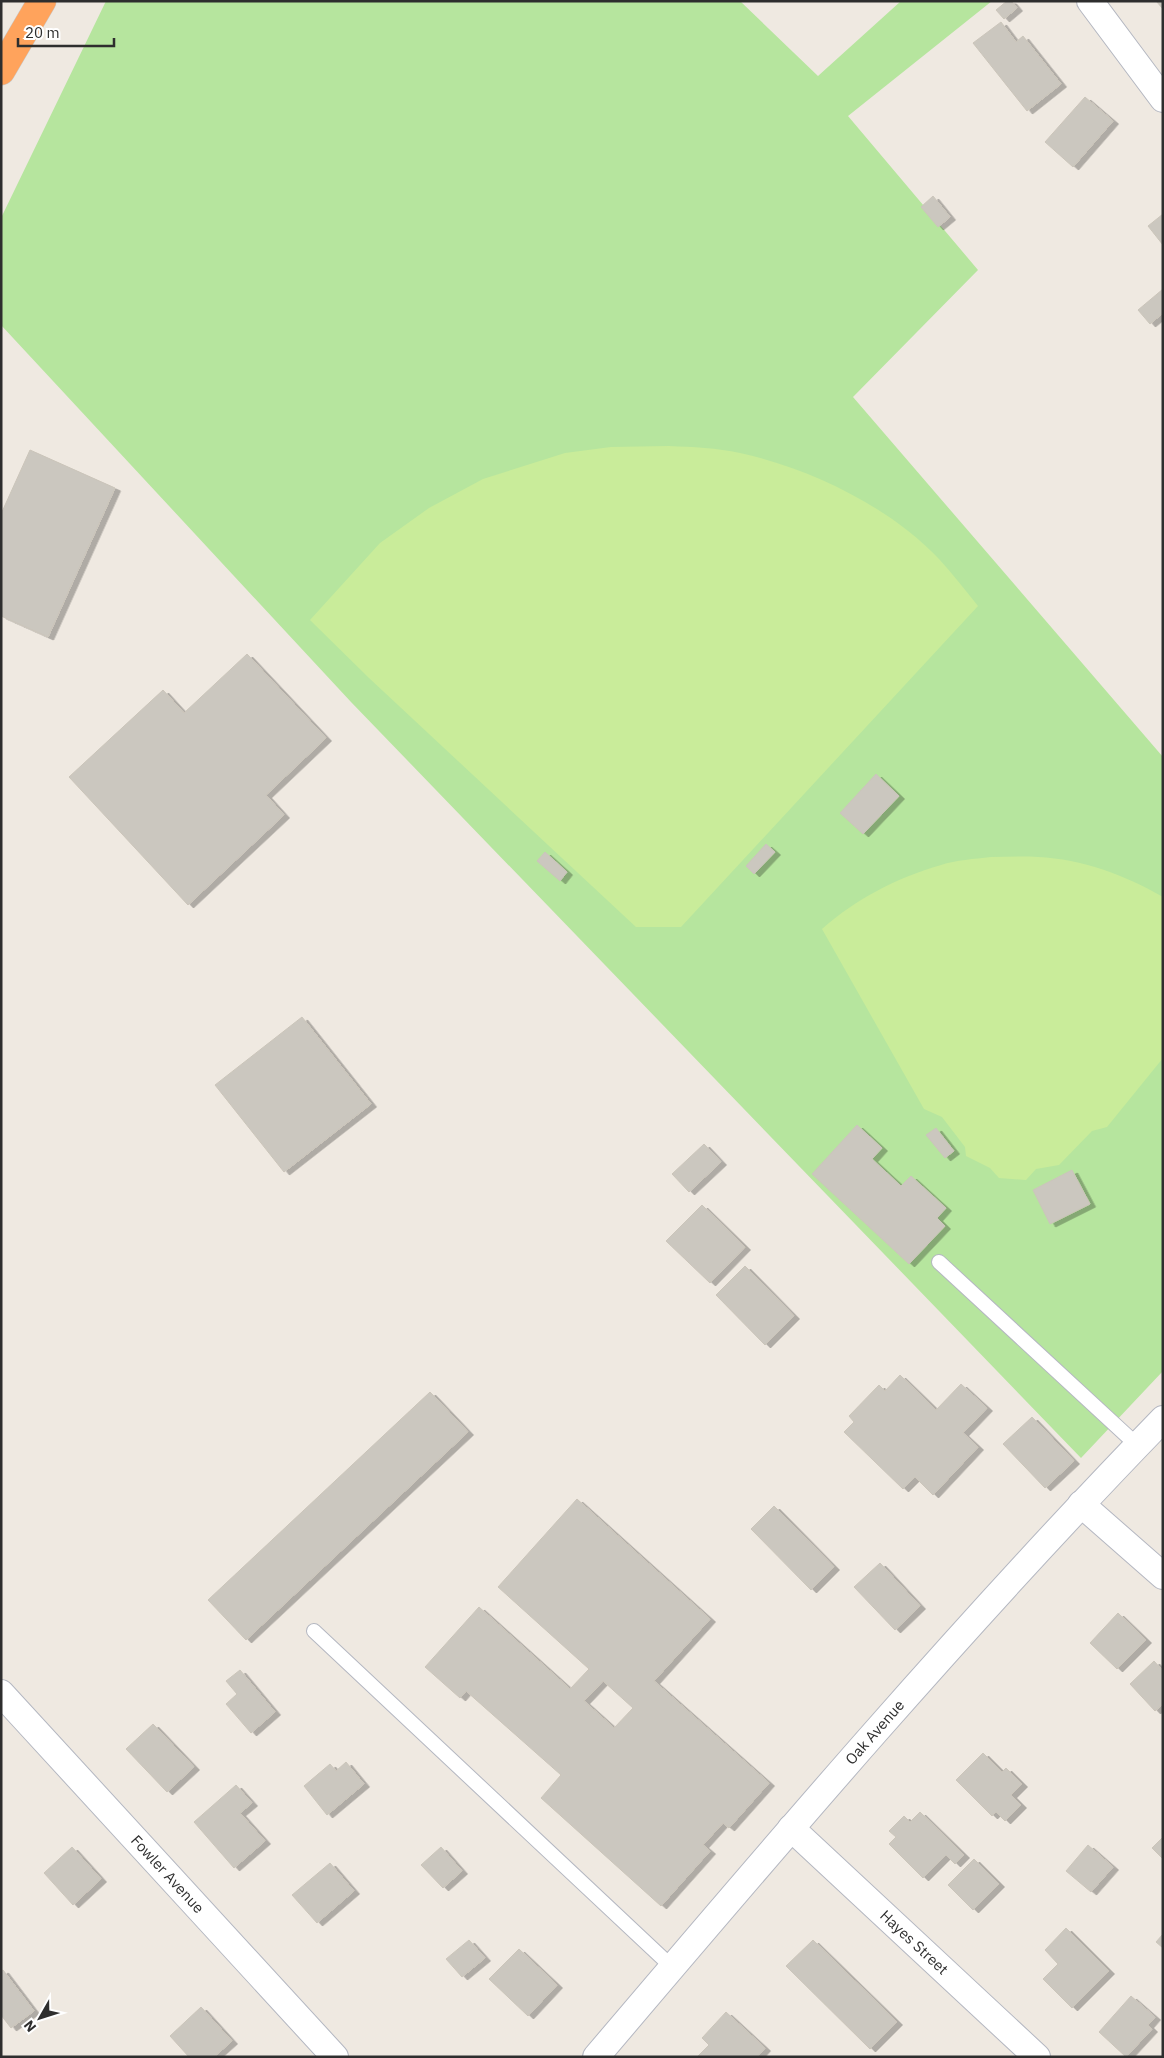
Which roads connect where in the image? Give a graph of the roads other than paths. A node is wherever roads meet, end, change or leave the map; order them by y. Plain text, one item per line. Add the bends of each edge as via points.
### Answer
1 (42, 1) edge
2 (1090, 1) edge
3 (1, 71) edge
4 (1163, 99) edge
5 (939, 1262) dead end
6 (1163, 1419) edge
7 (1137, 1446) junction
8 (1080, 1504) junction
9 (1163, 1576) edge
10 (314, 1631) dead end
11 (1, 1693) edge
12 (791, 1828) junction
13 (672, 1967) junction
14 (335, 2057) edge
15 (596, 2057) edge
16 (1037, 2057) edge

1 - 3 highway
2 - 4 street
5 - 7 lane
6 - 7 street, Oak Avenue
7 - 8 street, Oak Avenue
8 - 9 street
8 - 12 street, Oak Avenue
10 - 13 lane
11 - 14 street, Fowler Avenue
12 - 13 street, Oak Avenue
12 - 16 street, Hayes Street
13 - 15 street, Oak Avenue

